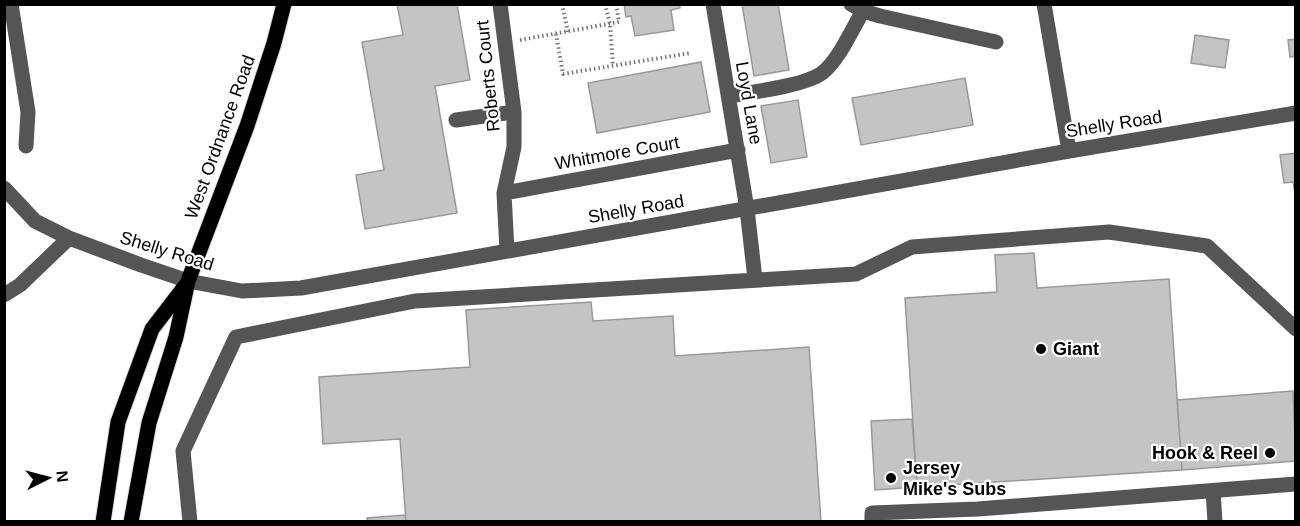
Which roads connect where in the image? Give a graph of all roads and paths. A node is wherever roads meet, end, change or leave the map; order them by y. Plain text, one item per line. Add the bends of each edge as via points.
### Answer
1 (11, 4) edge
2 (284, 4) edge
3 (500, 4) edge
4 (562, 4) edge
5 (605, 4) edge
6 (616, 4) edge
7 (713, 4) edge
8 (1044, 4) edge
9 (857, 8) edge
10 (610, 24) junction
11 (568, 32) junction
12 (556, 34) junction
13 (516, 41) dead end
14 (996, 42) dead end
15 (690, 52) dead end
16 (614, 66) junction
17 (729, 96) junction
18 (514, 112) junction
19 (1296, 113) edge
20 (456, 120) dead end
21 (26, 146) dead end
22 (738, 150) junction
23 (1070, 151) junction
24 (4, 188) edge
25 (504, 193) junction
26 (747, 209) junction
27 (69, 238) junction
28 (507, 251) junction
29 (755, 279) junction
30 (188, 281) junction
31 (4, 295) edge
32 (1296, 329) edge
33 (1296, 484) edge
34 (1213, 490) junction
35 (103, 522) edge
36 (131, 522) edge
37 (190, 522) edge
38 (872, 522) edge
39 (1215, 522) edge

1 - 21 street via 28,112
2 - 30 main road, West Ordnance Road via 247,126
3 - 18 street, Roberts Court
4 - 11 path
5 - 10 path
6 - 10 path via 620,22
7 - 17 street, Loyd Lane
8 - 23 street
9 - 14 street
9 - 17 street via 832,62 822,73
10 - 11 path
10 - 16 path
11 - 12 path
12 - 13 path
12 - 16 path via 563,74
15 - 16 path
17 - 22 street, Loyd Lane
18 - 20 street
18 - 25 street, Roberts Court via 514,147
19 - 23 street, Shelly Road
22 - 25 street, Whitmore Court
22 - 26 street, Loyd Lane
23 - 26 street, Shelly Road
24 - 27 street, Shelly Road via 35,221
25 - 28 street, Roberts Court
26 - 28 street, Shelly Road
26 - 29 street, Loyd Lane
27 - 30 street, Shelly Road
27 - 31 street via 20,285
28 - 30 street, Shelly Road via 281,290 242,291
29 - 32 street via 856,274 912,247 1109,232 1207,246
29 - 37 street via 415,301 236,337 183,451
30 - 35 main road, West Ordnance Road via 152,329 118,422
30 - 36 main road, West Ordnance Road via 176,337 148,423
33 - 34 street
34 - 38 street via 978,509 872,513
34 - 39 street

